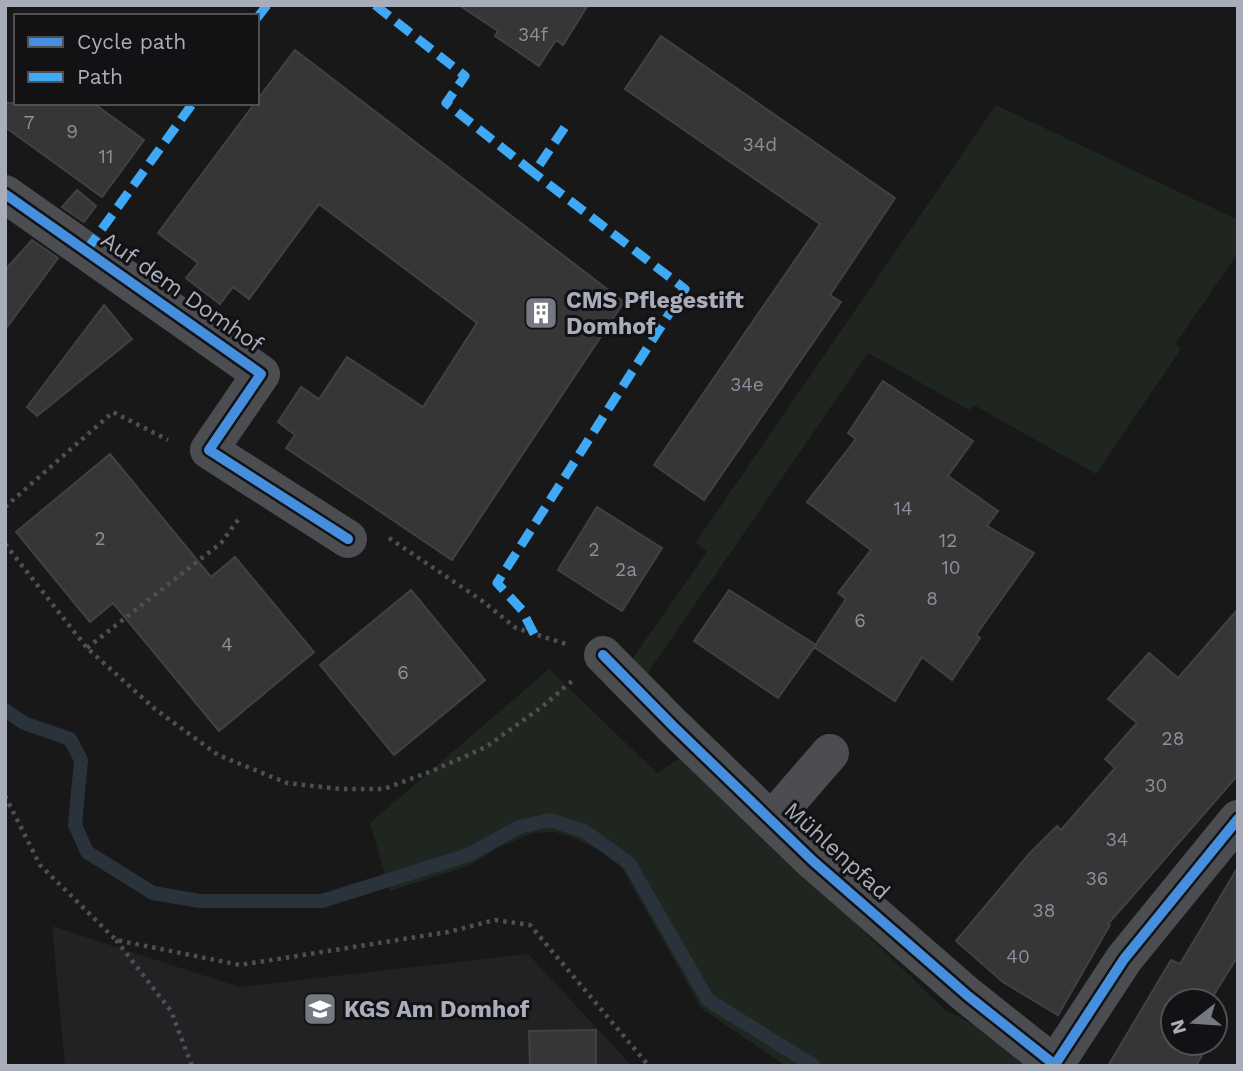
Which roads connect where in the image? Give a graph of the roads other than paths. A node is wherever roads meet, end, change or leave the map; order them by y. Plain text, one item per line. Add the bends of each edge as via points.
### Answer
1 (5, 194) edge
2 (348, 539) road end
3 (603, 655) road end
4 (830, 753) dead end
5 (1238, 819) edge
6 (771, 821) junction
7 (1054, 1065) edge

1 - 2 street, Auf dem Domhof via 261,374 209,450
3 - 6 street, Mühlenpfad
4 - 6 street
5 - 7 street via 1124,959
6 - 7 street, Mühlenpfad via 968,996

